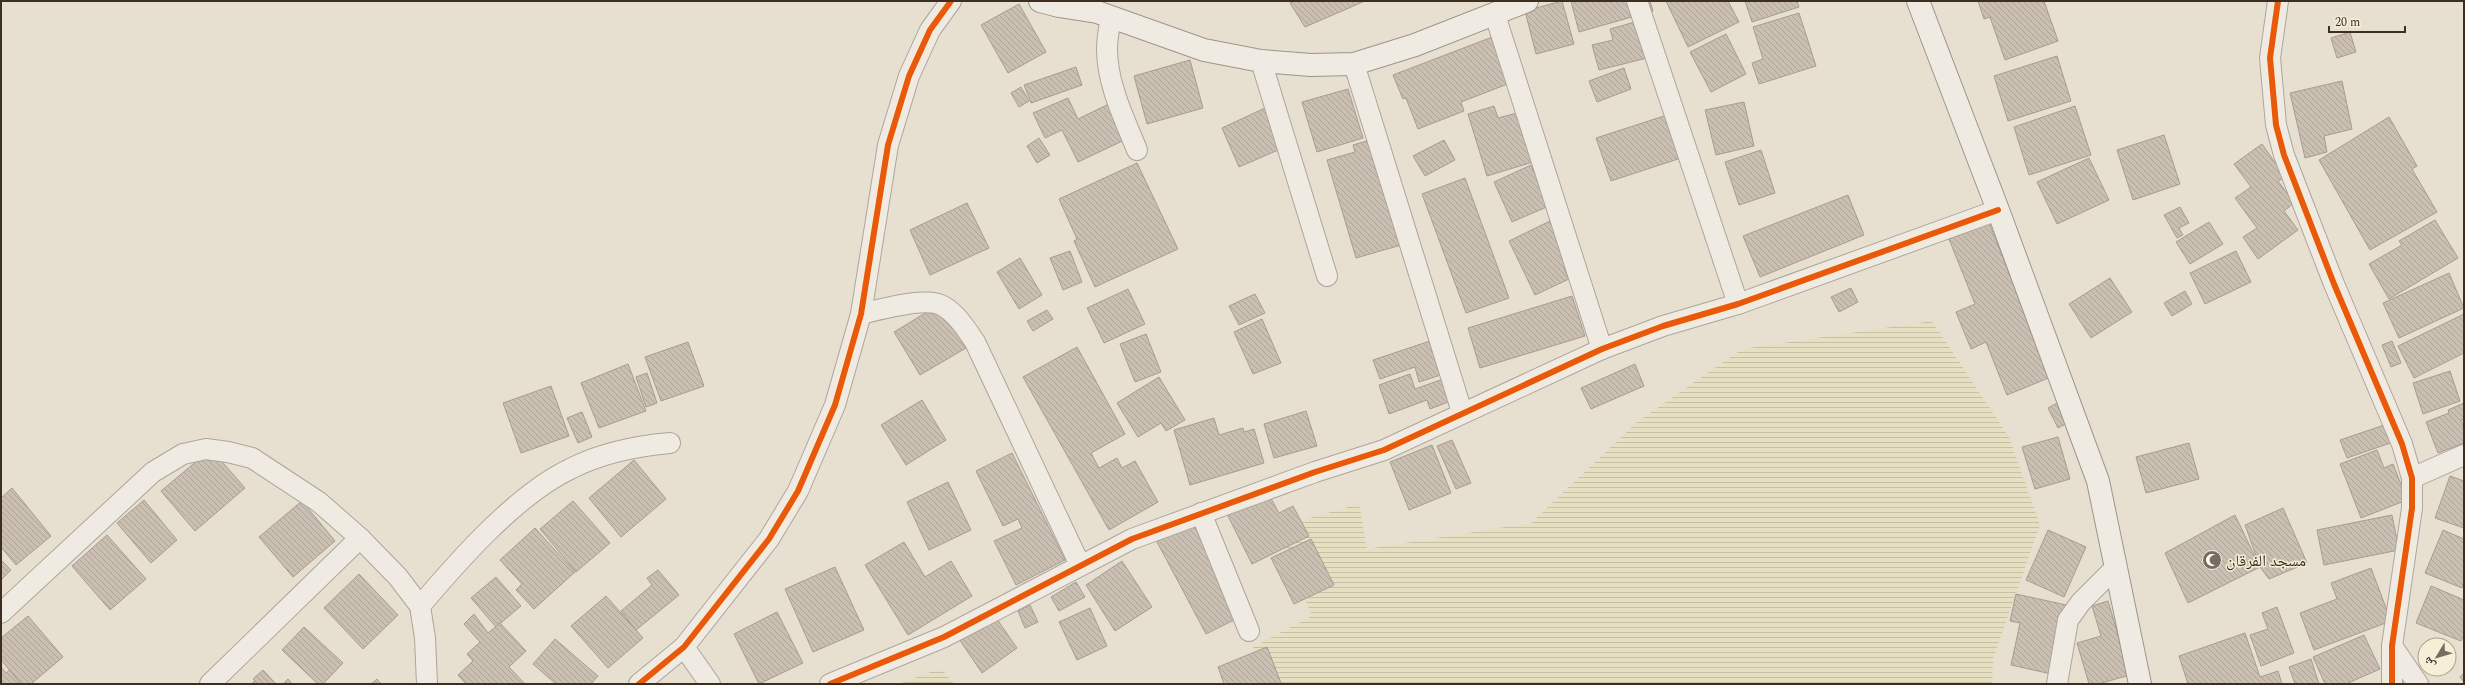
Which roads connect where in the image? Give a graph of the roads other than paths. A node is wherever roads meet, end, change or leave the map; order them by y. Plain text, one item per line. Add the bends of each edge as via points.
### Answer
1 (951, 1) edge
2 (1040, 1) edge
3 (1527, 1) edge
4 (1637, 1) edge
5 (1918, 1) edge
6 (2278, 1) edge
7 (1098, 10) edge
8 (1495, 15) junction
9 (1261, 60) junction
10 (1354, 64) junction
11 (1137, 150) dead end
12 (1998, 210) junction
13 (1327, 276) dead end
14 (1738, 304) junction
15 (861, 314) junction
16 (1602, 349) junction
17 (1462, 412) junction
18 (670, 443) dead end
19 (2464, 455) edge
20 (2412, 478) junction
21 (1201, 513) junction
22 (360, 538) junction
23 (1080, 565) junction
24 (2116, 567) junction
25 (420, 606) junction
26 (1, 612) edge
27 (1249, 631) dead end
28 (2392, 646) junction
29 (684, 647) junction
30 (210, 684) edge
31 (427, 684) edge
32 (639, 684) edge
33 (710, 684) edge
34 (830, 684) edge
35 (2057, 684) edge
36 (2140, 684) edge
37 (2392, 684) edge
38 (2418, 684) edge

1 - 15 street via 930,30 909,76 888,145
2 - 7 main road via 1058,6
3 - 8 main road
4 - 14 street
5 - 12 main road
6 - 20 street via 2270,58 2276,125 2284,155 2334,284 2402,444
7 - 9 main road via 1204,50
7 - 11 street via 1107,48 1110,77
8 - 10 main road via 1415,45
8 - 16 street
9 - 10 main road via 1311,65
9 - 13 street
10 - 17 street
12 - 14 street
12 - 24 main road via 2098,481
14 - 16 street via 1663,326
15 - 23 street via 912,303 934,304 942,305 959,320 975,342
15 - 29 street via 835,405 798,491 769,539
16 - 17 street
17 - 21 street via 1384,450
18 - 25 street via 648,445 602,456 570,468 549,480 482,538
19 - 20 street
20 - 28 street via 2412,508
21 - 23 street via 1132,539
21 - 27 street
22 - 25 street via 398,577
22 - 26 street via 319,502 252,458 206,449 183,454 153,472
22 - 30 street
23 - 34 street via 944,637
24 - 35 street via 2081,602 2068,620
24 - 36 main road
25 - 31 street via 425,638
28 - 37 street
28 - 38 street
29 - 32 street
29 - 33 street

